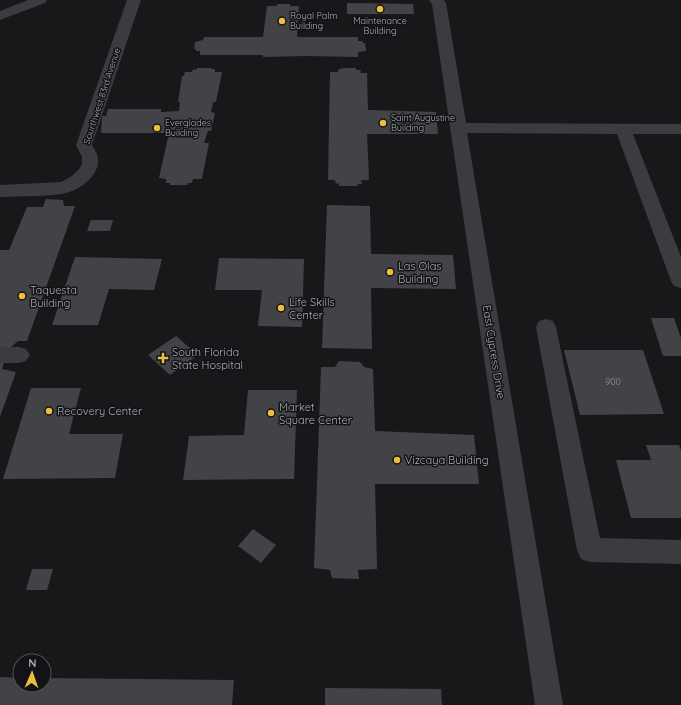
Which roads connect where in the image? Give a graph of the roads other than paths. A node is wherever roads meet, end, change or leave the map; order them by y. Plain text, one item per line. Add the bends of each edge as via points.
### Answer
1 (40, 0) edge
2 (134, 0) edge
3 (436, 0) edge
4 (0, 16) edge
5 (459, 128) junction
6 (623, 129) junction
7 (681, 129) edge
8 (0, 191) edge
9 (681, 281) edge
10 (546, 327) dead end
11 (681, 552) edge
12 (549, 705) edge

1 - 4 street
2 - 8 street, Sourthwest 83rd Avenue via 84,146 90,157 87,171 64,188
3 - 5 street, East Cypress Drive via 439,3
5 - 6 street
5 - 12 street, East Cypress Drive
6 - 7 street
6 - 9 street
10 - 11 street via 590,550

